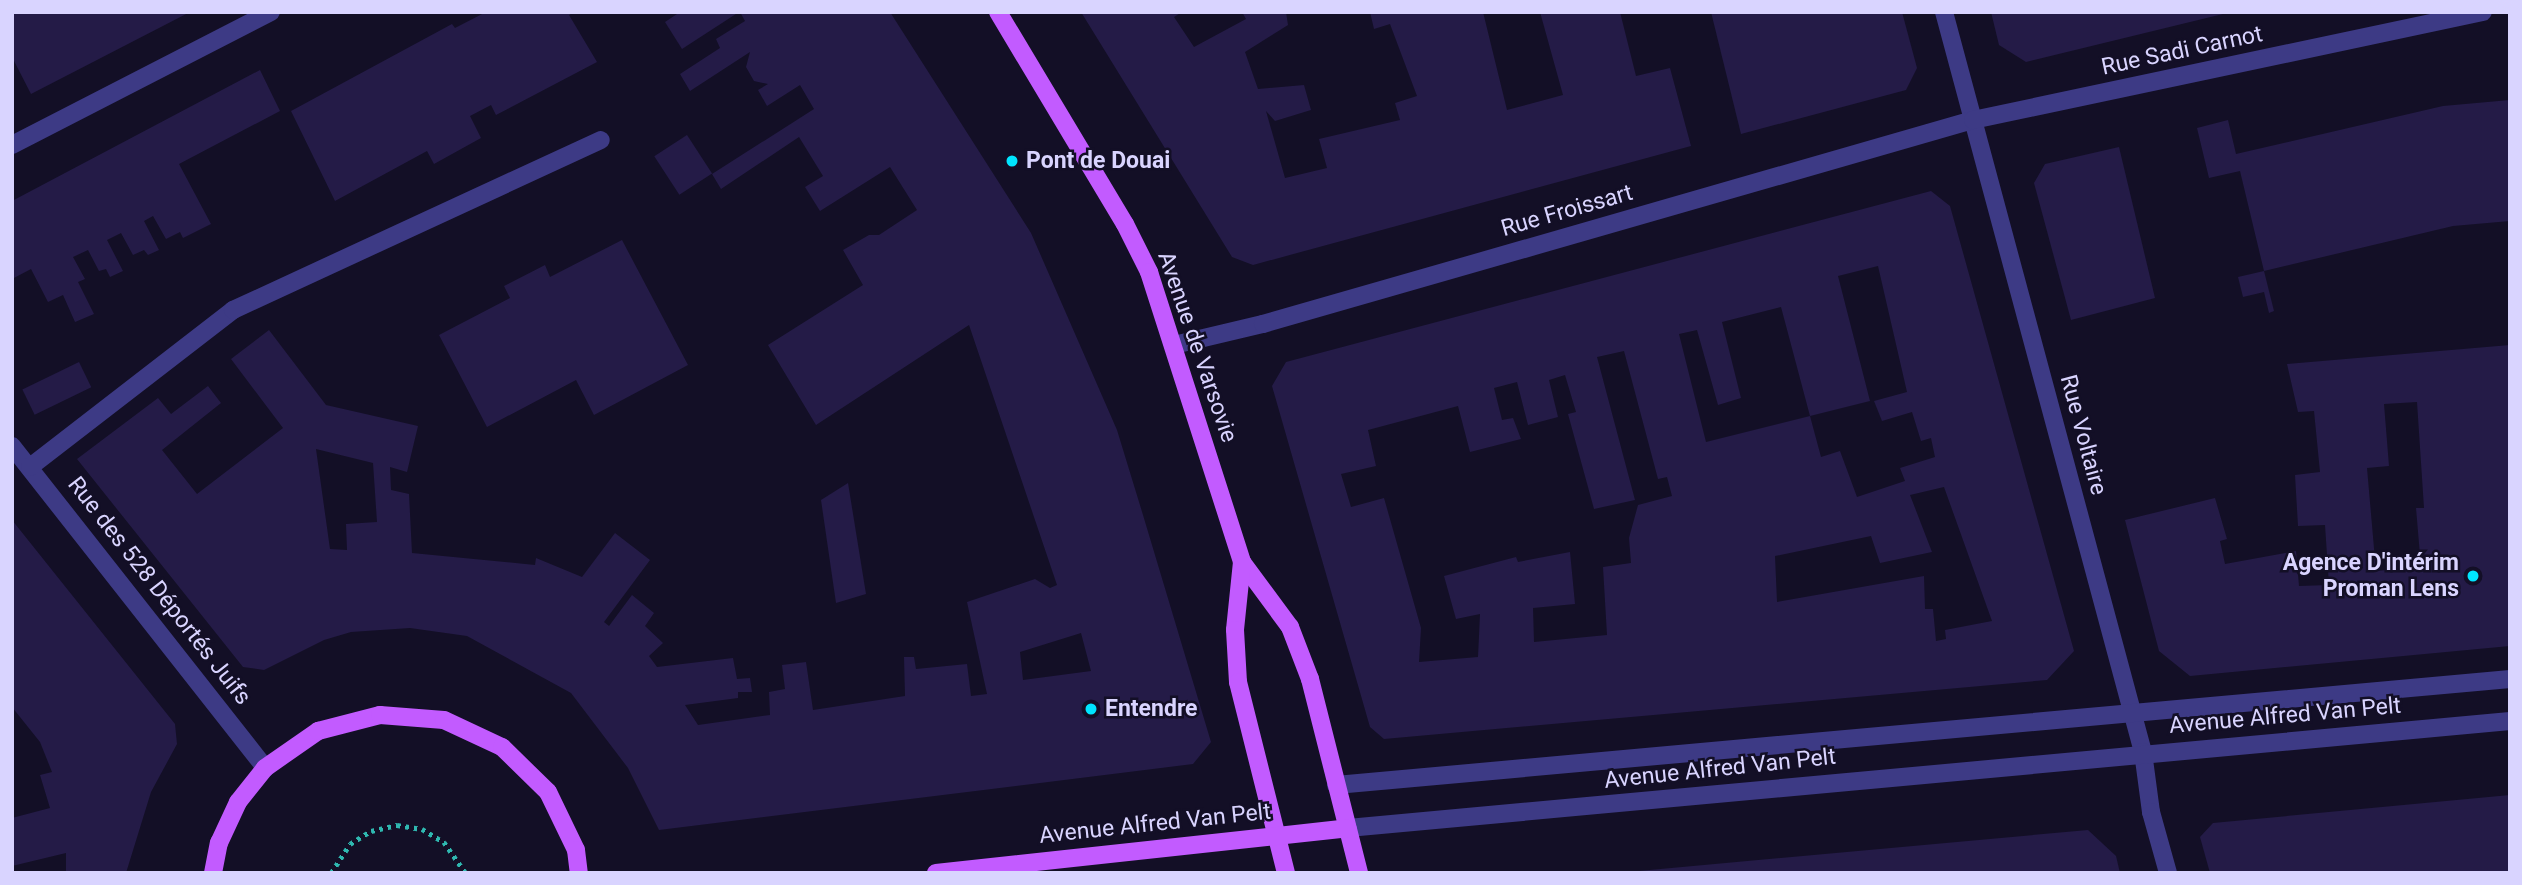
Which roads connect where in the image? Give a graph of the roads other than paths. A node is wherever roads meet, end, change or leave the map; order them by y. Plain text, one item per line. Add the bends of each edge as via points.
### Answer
1 (271, 12) edge
2 (998, 12) edge
3 (1944, 12) edge
4 (2483, 12) edge
5 (1973, 120) junction
6 (601, 140) dead end
7 (12, 145) edge
8 (1174, 345) junction
9 (12, 446) edge
10 (30, 467) junction
11 (1242, 562) junction
12 (2510, 679) edge
13 (2132, 710) junction
14 (2510, 721) edge
15 (2143, 752) junction
16 (265, 768) junction
17 (1336, 785) junction
18 (1348, 828) junction
19 (1273, 835) junction
20 (213, 873) edge
21 (579, 873) edge
22 (936, 873) edge
23 (1286, 873) edge
24 (1359, 873) edge
25 (2168, 873) edge

1 - 7 street
2 - 8 main road, Avenue de Varsovie via 1125,224 1149,272
3 - 5 street, Rue Voltaire
4 - 5 street, Rue Sadi Carnot
5 - 8 street, Rue Froissart via 1263,324
5 - 13 street, Rue Voltaire
6 - 10 street via 233,310
8 - 11 main road, Avenue de Varsovie
9 - 10 street, Rue des 528 Déportés Juifs
10 - 16 street, Rue des 528 Déportés Juifs
11 - 17 main road, Avenue de Varsovie via 1290,627 1310,679
11 - 19 main road, Avenue de Varsovie via 1235,630 1238,682
12 - 13 street
13 - 15 street, Rue Voltaire
13 - 17 street
14 - 15 street, Avenue Alfred Van Pelt
15 - 18 street, Avenue Alfred Van Pelt
15 - 25 street, Rue Voltaire via 2151,812
16 - 20 main road via 238,802 219,843
16 - 21 main road via 318,731 355,721 380,715 444,720 502,747 548,792 576,849
17 - 18 main road, Avenue de Varsovie
18 - 19 main road, Avenue Alfred Van Pelt
18 - 24 main road, Avenue de Varsovie
19 - 22 main road, Avenue Alfred Van Pelt
19 - 23 main road, Avenue de Varsovie

